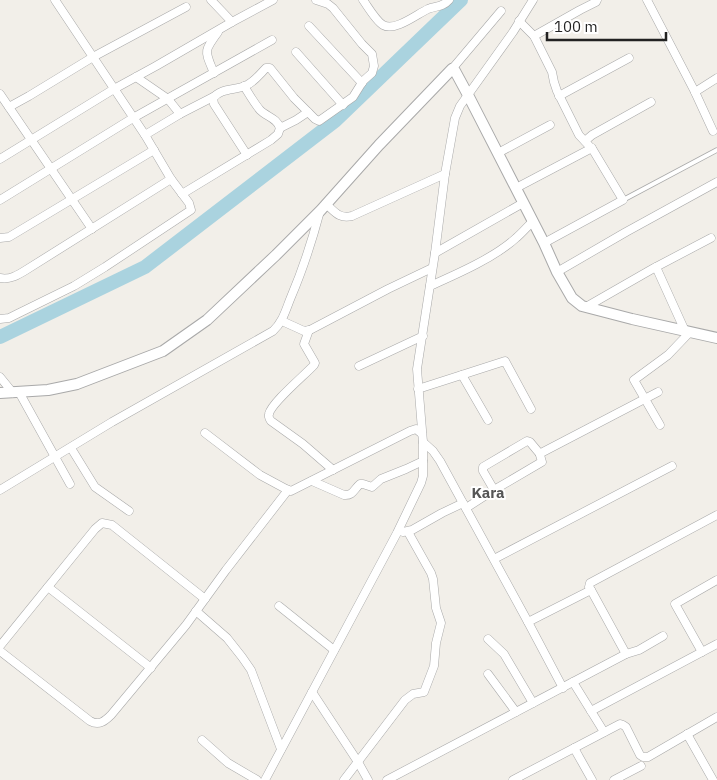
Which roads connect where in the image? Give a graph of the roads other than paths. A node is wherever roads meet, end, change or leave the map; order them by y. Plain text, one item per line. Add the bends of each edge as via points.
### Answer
1 (55, 0) edge
2 (211, 0) edge
3 (273, 0) edge
4 (316, 0) edge
5 (363, 0) edge
6 (449, 0) edge
7 (533, 0) edge
8 (597, 0) edge
9 (647, 0) edge
10 (186, 7) dead end
11 (500, 12) dead end
12 (519, 21) junction
13 (232, 22) junction
14 (309, 26) dead end
15 (219, 30) junction
16 (534, 36) junction
17 (272, 40) dead end
18 (296, 52) dead end
19 (93, 57) junction
20 (629, 58) dead end
21 (452, 69) junction
22 (214, 73) junction
23 (136, 77) junction
24 (717, 78) edge
25 (362, 83) junction
26 (244, 86) junction
27 (114, 89) junction
28 (695, 92) junction
29 (0, 94) edge
30 (468, 95) junction
31 (215, 96) junction
32 (560, 96) junction
33 (168, 99) junction
34 (651, 102) dead end
35 (343, 105) junction
36 (9, 107) junction
37 (308, 112) junction
38 (180, 114) junction
39 (134, 118) junction
40 (550, 125) dead end
41 (280, 128) junction
42 (713, 131) dead end
43 (145, 135) junction
44 (31, 140) junction
45 (585, 141) junction
46 (592, 148) junction
47 (154, 150) junction
48 (717, 150) edge
49 (498, 153) junction
50 (247, 155) junction
51 (0, 159) edge
52 (51, 168) junction
53 (445, 174) junction
54 (172, 179) junction
55 (717, 182) edge
56 (516, 188) junction
57 (182, 194) junction
58 (72, 199) junction
59 (0, 200) edge
60 (623, 200) junction
61 (523, 203) junction
62 (324, 207) junction
63 (533, 221) junction
64 (92, 229) junction
65 (0, 238) edge
66 (711, 238) dead end
67 (544, 243) junction
68 (435, 253) junction
69 (656, 267) junction
70 (432, 268) junction
71 (557, 272) junction
72 (0, 278) edge
73 (430, 286) junction
74 (586, 307) junction
75 (0, 319) edge
76 (282, 321) junction
77 (309, 330) junction
78 (688, 332) junction
79 (423, 336) junction
80 (717, 338) edge
81 (359, 366) dead end
82 (462, 375) junction
83 (0, 377) edge
84 (418, 389) junction
85 (16, 392) junction
86 (658, 392) dead end
87 (0, 393) edge
88 (645, 399) junction
89 (531, 409) dead end
90 (488, 420) dead end
91 (660, 425) dead end
92 (205, 433) dead end
93 (422, 438) junction
94 (70, 448) junction
95 (540, 454) junction
96 (55, 458) junction
97 (423, 461) junction
98 (672, 466) dead end
99 (333, 470) junction
100 (312, 481) junction
101 (70, 484) dead end
102 (1, 488) edge
103 (288, 490) junction
104 (494, 490) junction
105 (464, 506) junction
106 (129, 511) dead end
107 (717, 515) edge
108 (408, 532) junction
109 (396, 533) junction
110 (494, 559) junction
111 (717, 580) edge
112 (48, 587) junction
113 (591, 590) junction
114 (205, 599) junction
115 (279, 606) dead end
116 (196, 611) junction
117 (528, 622) junction
118 (663, 636) dead end
119 (488, 640) dead end
120 (717, 644) edge
121 (0, 646) edge
122 (334, 650) junction
123 (0, 651) edge
124 (702, 652) junction
125 (626, 654) junction
126 (151, 668) junction
127 (488, 674) dead end
128 (574, 682) junction
129 (563, 688) junction
130 (312, 692) junction
131 (533, 703) junction
132 (591, 710) junction
133 (516, 712) junction
134 (717, 717) edge
135 (604, 732) junction
136 (687, 734) junction
137 (202, 740) dead end
138 (574, 748) junction
139 (281, 749) junction
140 (358, 762) junction
141 (641, 766) dead end
142 (257, 780) edge
143 (265, 780) edge
144 (344, 780) edge
145 (368, 780) edge
146 (387, 780) edge
147 (513, 780) edge
148 (592, 780) edge
149 (614, 780) edge
150 (713, 780) edge

1 - 19 street
2 - 13 street
3 - 13 street
4 - 25 street via 333,8 372,54 373,70
5 - 6 street via 382,24 388,26 402,23
7 - 12 street
8 - 16 street
9 - 28 street
10 - 19 street
11 - 21 street
12 - 16 street
12 - 30 street
13 - 15 street
14 - 25 street
15 - 22 street via 207,50
15 - 23 street
16 - 32 street
17 - 22 street
18 - 35 street
19 - 27 street
19 - 36 street
20 - 32 street
21 - 30 street
21 - 62 street via 378,145
22 - 33 street
23 - 27 street
23 - 33 street
24 - 28 street
25 - 35 street
26 - 31 street via 224,90
26 - 37 street via 270,68
26 - 41 street via 253,102 276,120
27 - 39 street
27 - 44 street
28 - 42 street
29 - 36 street
30 - 49 street
30 - 53 street via 457,113
31 - 38 street
31 - 50 street via 214,104
32 - 45 street via 577,133
33 - 38 street
33 - 39 street
34 - 45 street
35 - 37 street via 320,121
36 - 44 street
37 - 41 street
38 - 43 street
39 - 43 street
39 - 52 street
40 - 49 street
41 - 50 street via 271,140
43 - 47 street
44 - 51 street
44 - 52 street
45 - 46 street
46 - 56 street
46 - 60 street
47 - 54 street
47 - 58 street
48 - 60 lane
49 - 56 street
50 - 57 street
52 - 58 street
52 - 59 street
53 - 62 street via 352,216 343,217
53 - 68 street
54 - 57 street
54 - 64 street
55 - 71 street
56 - 61 street
57 - 75 street via 190,206 189,212 74,286 9,318
58 - 64 street
58 - 65 street via 9,237
60 - 67 street
61 - 63 street
61 - 68 street
62 - 76 street
62 - 85 street via 207,320 162,351 77,384
63 - 67 street
63 - 73 street via 514,240 493,254
64 - 72 street via 14,277
66 - 69 street
67 - 71 street
68 - 70 street
69 - 74 street
69 - 78 street
70 - 73 street
70 - 77 street
71 - 74 street via 572,298
73 - 79 street
74 - 78 street
76 - 77 street
76 - 94 street via 269,334
77 - 99 street via 304,344 315,363 273,407 269,417
78 - 80 street
78 - 88 street via 668,355 635,379
79 - 81 street
79 - 84 street via 417,372
82 - 84 street
82 - 89 street via 505,362
82 - 90 street
83 - 85 street
84 - 93 street
85 - 87 street
85 - 96 street
86 - 88 street
88 - 91 street
88 - 95 street
92 - 103 street via 266,479
93 - 97 street
93 - 99 street via 416,430 410,431
93 - 105 street via 435,453
94 - 96 street
94 - 106 street via 95,487
95 - 104 street via 540,464
95 - 104 street via 527,441 483,467
96 - 101 street
96 - 102 street
97 - 100 street via 380,480 374,486 360,484 347,496
97 - 109 street via 421,483
98 - 110 street
99 - 100 street
100 - 103 street
103 - 114 street
104 - 105 street
105 - 108 street via 442,513
105 - 110 street
107 - 113 street via 592,582 589,585
108 - 109 street
108 - 140 street via 433,579 440,623 434,666 424,692 405,700
109 - 122 street
110 - 117 street
111 - 124 street via 675,604
112 - 114 street via 95,530 102,523 107,523
112 - 121 street
112 - 126 street
113 - 117 street
113 - 125 street
114 - 116 street
115 - 122 street
116 - 126 street
116 - 139 street via 227,638 251,670
117 - 129 street
118 - 125 street
119 - 131 street via 504,654
120 - 124 street
122 - 130 street
123 - 126 street via 96,724 112,715
124 - 132 street
125 - 128 street
127 - 133 street
128 - 129 street
128 - 132 street
129 - 131 street
130 - 139 street
130 - 140 street
131 - 133 street
132 - 135 street
133 - 146 street
134 - 136 street
135 - 136 street via 623,725 643,758
135 - 138 street
136 - 150 street
137 - 142 street via 228,763
138 - 147 street
138 - 148 street
139 - 143 street
140 - 144 street
140 - 145 street
141 - 149 street

